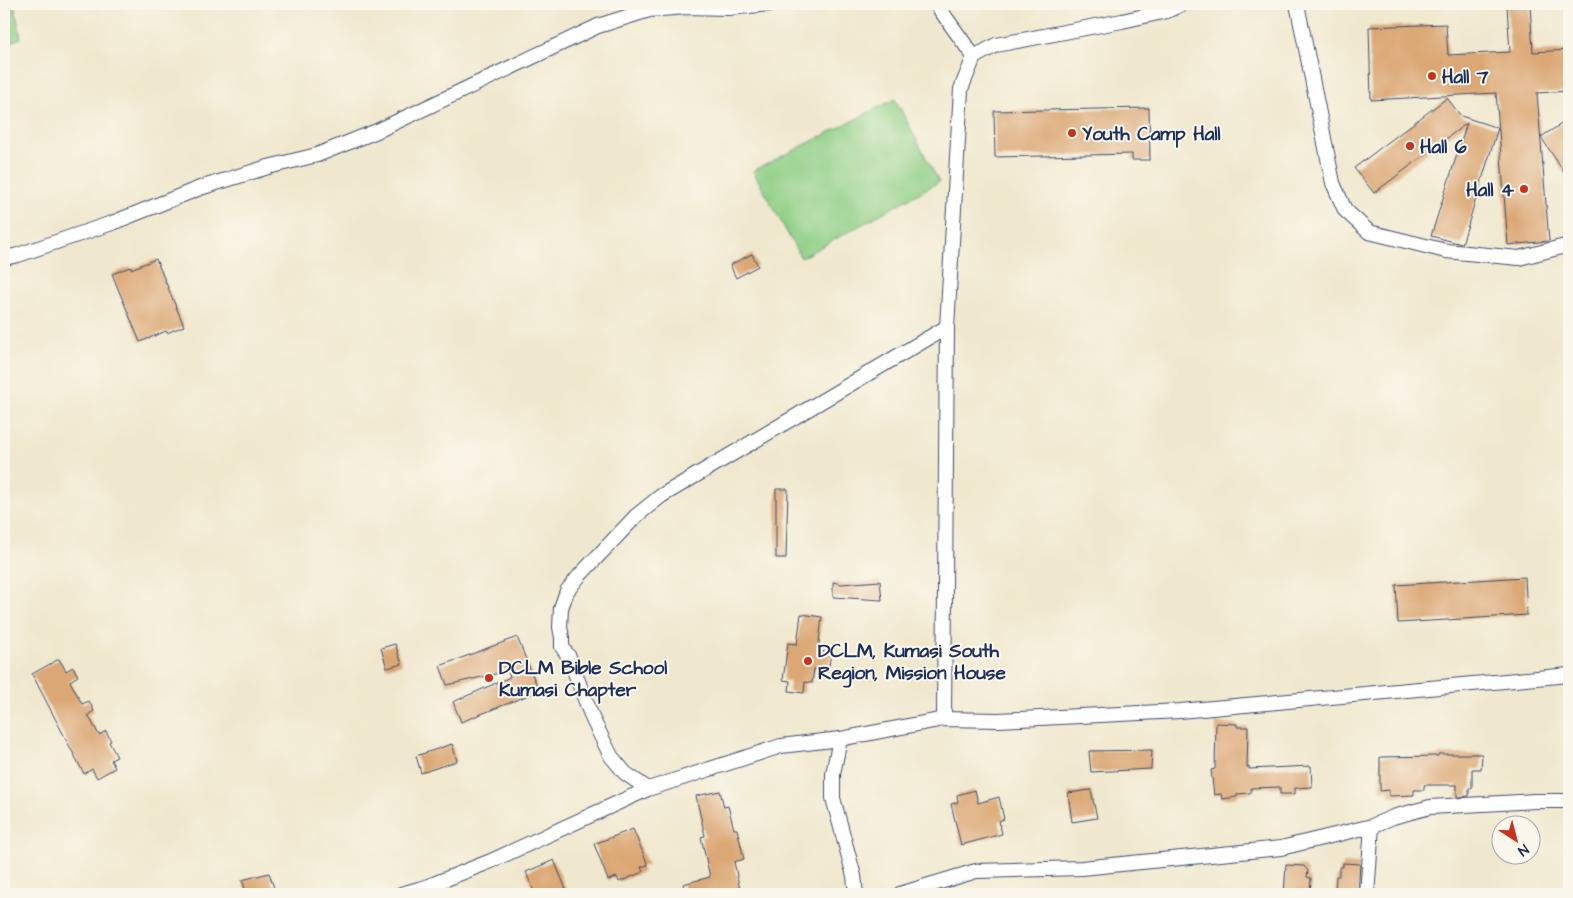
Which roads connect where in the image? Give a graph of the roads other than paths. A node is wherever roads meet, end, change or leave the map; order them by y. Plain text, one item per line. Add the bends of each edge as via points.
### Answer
1 (770, 4) edge
2 (936, 4) edge
3 (1182, 4) edge
4 (1297, 4) edge
5 (728, 6) edge
6 (974, 57) junction
7 (1569, 245) edge
8 (4, 258) edge
9 (947, 327) junction
10 (1569, 675) edge
11 (944, 719) junction
12 (840, 739) junction
13 (648, 789) junction
14 (1569, 801) edge
15 (1372, 826) junction
16 (401, 894) edge
17 (856, 894) edge
18 (900, 894) edge
19 (1367, 894) edge

1 - 5 street
2 - 6 street
3 - 6 street via 1122,22 996,45
4 - 7 street via 1333,182 1345,210 1369,232 1446,251 1519,258
5 - 8 street via 649,10 598,26 386,127 325,152 200,188 112,223
6 - 9 street via 961,89
9 - 11 street
9 - 13 street via 661,496 636,516 566,591 561,608 562,647 611,756 625,773
10 - 11 street via 1180,711 998,720
11 - 12 street
12 - 13 street via 781,746
12 - 17 street via 833,774 833,798
13 - 16 street via 491,861
14 - 15 street via 1430,807
15 - 18 street via 1281,848 1082,868 976,872
15 - 19 street

